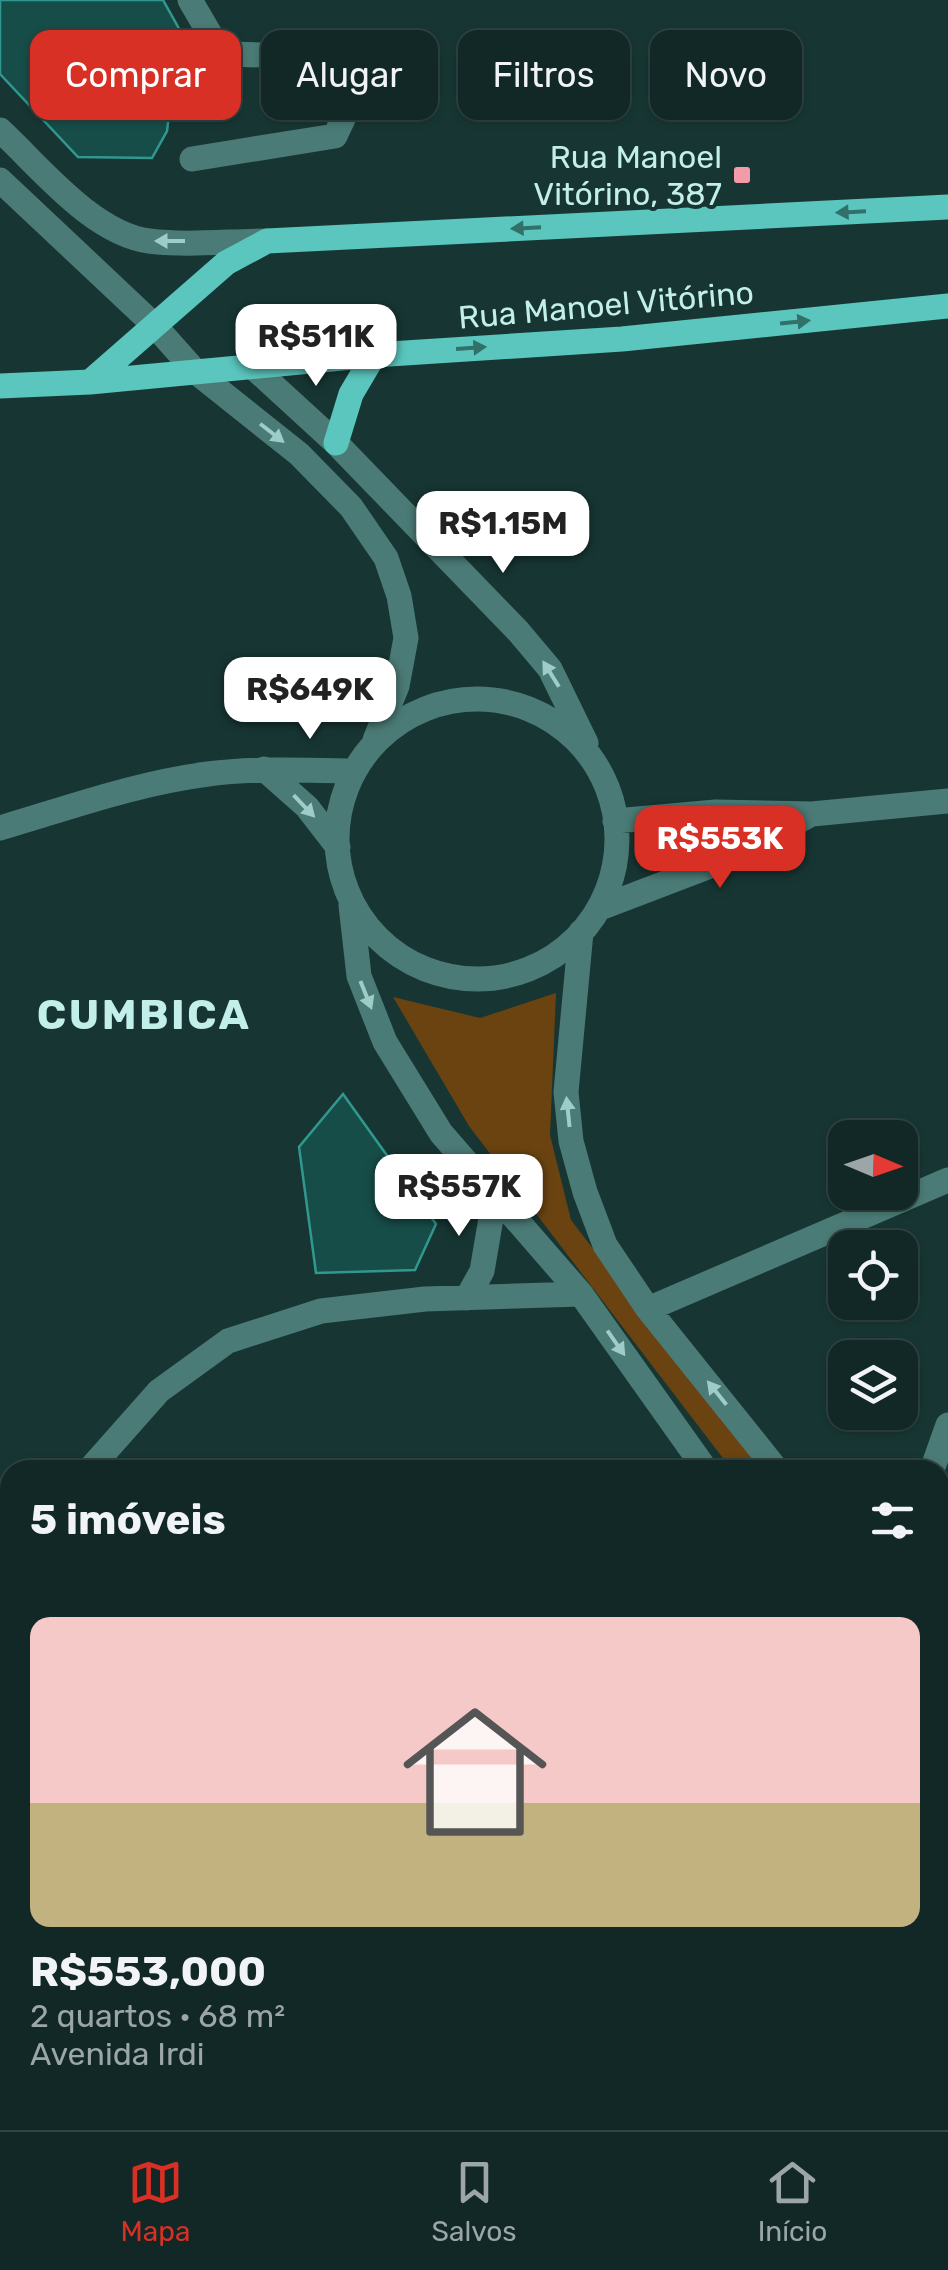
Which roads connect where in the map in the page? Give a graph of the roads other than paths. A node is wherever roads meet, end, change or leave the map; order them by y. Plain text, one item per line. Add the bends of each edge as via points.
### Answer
1 (190, 0) edge
2 (0, 130) edge
3 (192, 159) dead end
4 (0, 180) edge
5 (948, 207) edge
6 (267, 241) junction
7 (948, 306) edge
8 (154, 326) junction
9 (374, 355) junction
10 (253, 368) junction
11 (196, 372) junction
12 (90, 382) junction
13 (0, 386) edge
14 (336, 443) junction
15 (372, 745) junction
16 (594, 761) junction
17 (264, 769) junction
18 (354, 771) junction
19 (948, 802) edge
20 (812, 814) junction
21 (615, 821) junction
22 (0, 828) edge
23 (338, 847) junction
24 (350, 900) junction
25 (600, 908) junction
26 (580, 932) junction
27 (948, 1180) edge
28 (495, 1195) junction
29 (581, 1294) junction
30 (467, 1298) junction
31 (648, 1309) junction
32 (948, 1425) edge
33 (98, 1460) edge
34 (699, 1460) edge
35 (769, 1460) edge
36 (936, 1460) edge

1 - 3 street via 218,48 291,56 324,69 344,98 335,136
6 -> 2 street via 148,241 119,232 88,213
4 - 8 street
5 -> 6 main road
6 - 8 main road via 226,263
9 -> 7 main road, Rua Manoel Vitórino via 622,339
8 - 11 street
8 - 12 main road
9 - 10 main road, Rua Manoel Vitórino
9 - 14 main road via 351,394
10 - 11 main road, Rua Manoel Vitórino
10 - 14 street
11 - 12 main road, Rua Manoel Vitórino
11 -> 15 street via 299,454 350,507 386,558 406,638 397,686
12 - 13 main road, Rua Manoel Vitórino
16 -> 14 street via 550,669
15 - 16 street via 415,712 458,699 499,700 541,713
15 - 18 street
16 - 21 street
17 - 18 street
17 - 22 street via 144,787
17 -> 23 street via 307,807
18 - 23 street via 339,816
19 - 20 street
20 - 21 street via 716,812
20 - 25 street via 722,861
21 - 25 street via 618,853
23 - 24 street
24 - 26 street via 394,952 431,973 480,981 531,970
24 -> 28 street via 359,976 385,1042 441,1134
25 - 26 street
31 -> 26 street via 605,1245 571,1141 566,1092
27 - 31 street
28 - 29 street
28 - 30 street via 482,1271
29 - 30 street
29 -> 34 street
30 - 33 street via 322,1311 228,1341 159,1391
35 -> 31 street
32 - 36 street

